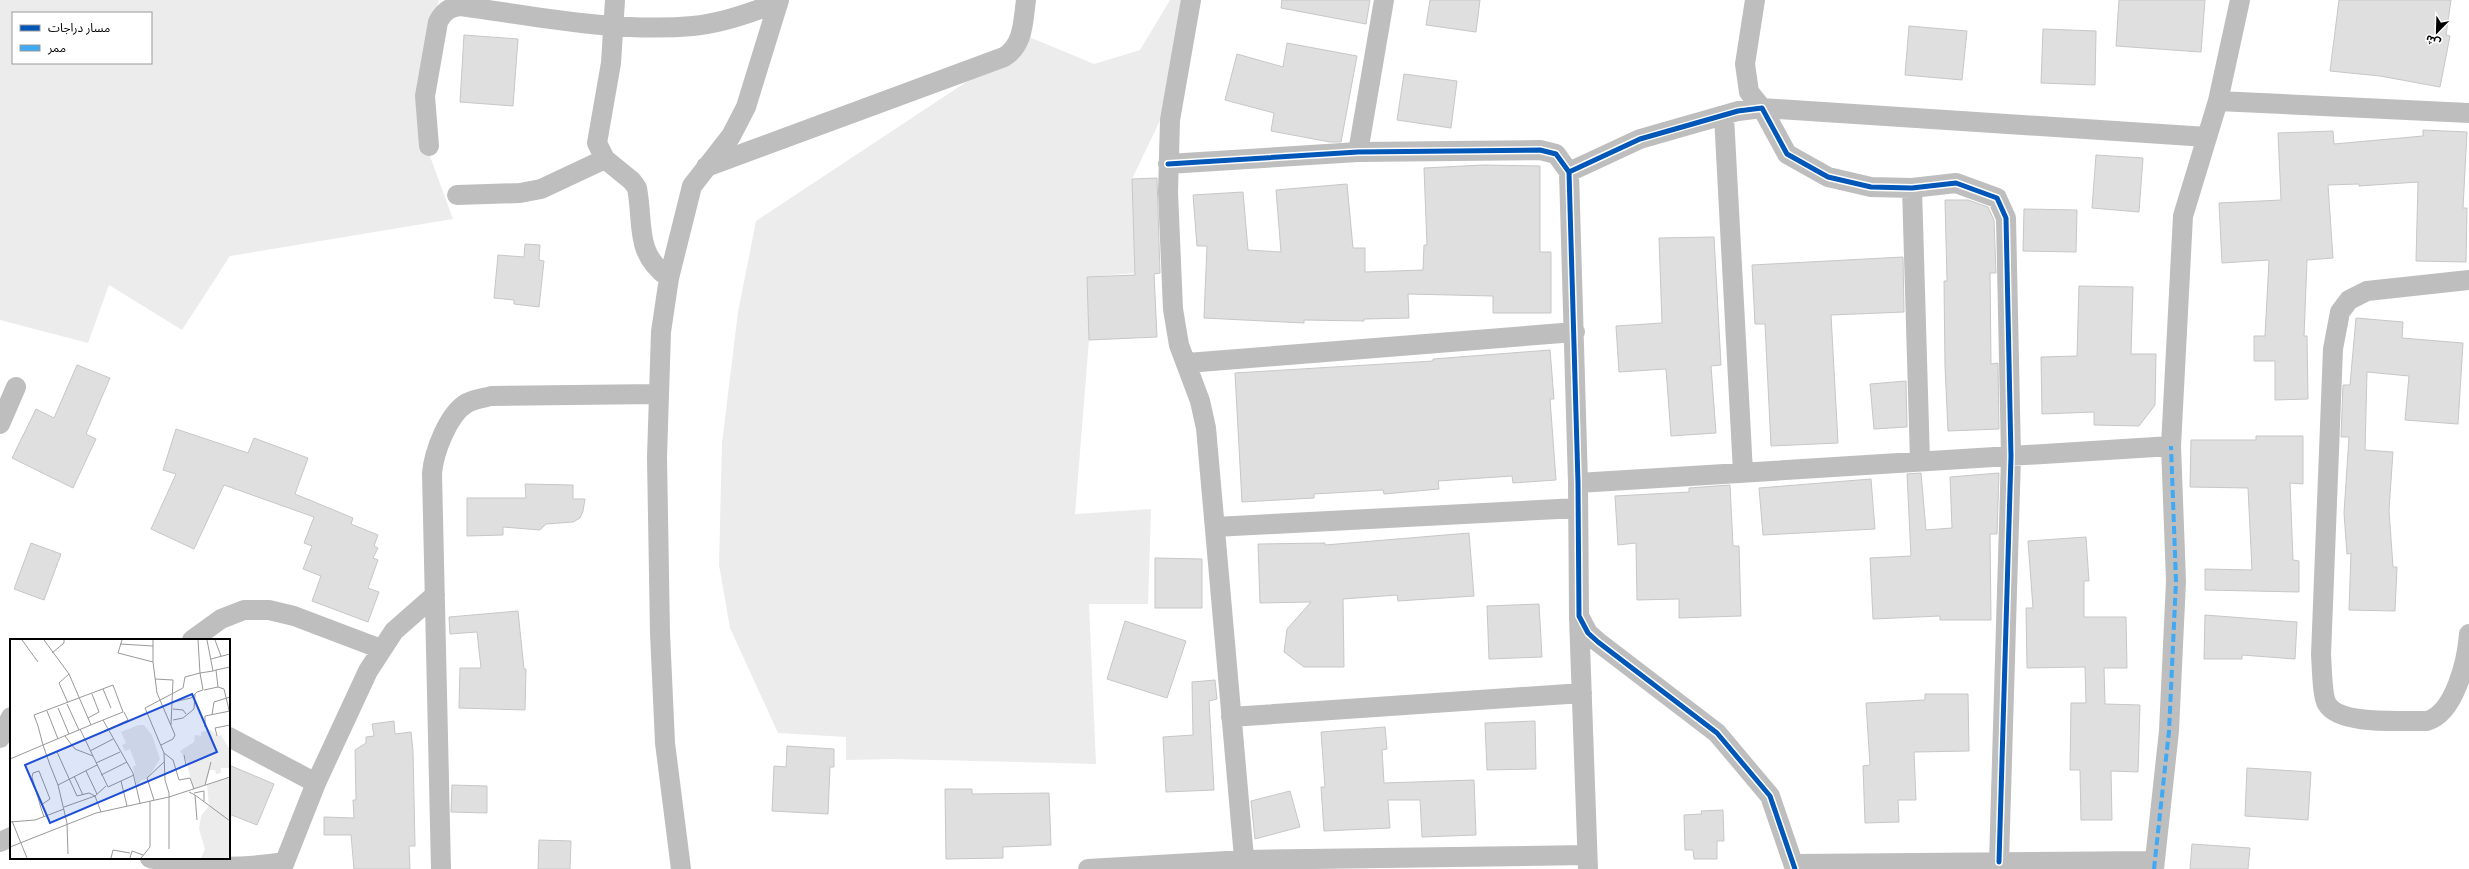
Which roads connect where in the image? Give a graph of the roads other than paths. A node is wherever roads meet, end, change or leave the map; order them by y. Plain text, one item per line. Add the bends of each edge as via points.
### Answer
1 (615, 0) edge
2 (1026, 0) edge
3 (1192, 0) edge
4 (1384, 0) edge
5 (1755, 0) edge
6 (2240, 0) edge
7 (778, 1) edge
8 (615, 26) junction
9 (2218, 101) junction
10 (1762, 108) junction
11 (2469, 113) edge
12 (1724, 116) junction
13 (2207, 137) junction
14 (429, 146) dead end
15 (1358, 152) junction
16 (605, 159) junction
17 (1168, 164) junction
18 (704, 168) junction
19 (1569, 172) junction
20 (1912, 188) junction
21 (457, 195) dead end
22 (669, 278) junction
23 (2469, 280) edge
24 (1575, 332) junction
25 (1188, 363) junction
26 (16, 387) dead end
27 (658, 394) junction
28 (0, 424) edge
29 (2171, 446) junction
30 (2011, 456) junction
31 (1920, 462) junction
32 (1743, 472) junction
33 (1578, 482) junction
34 (1578, 508) junction
35 (1215, 527) junction
36 (435, 595) junction
37 (1579, 616) junction
38 (2469, 634) edge
39 (193, 639) edge
40 (381, 649) junction
41 (1582, 693) junction
42 (1232, 717) junction
43 (10, 719) edge
44 (0, 738) edge
45 (230, 738) edge
46 (316, 783) junction
47 (10, 837) edge
48 (0, 842) edge
49 (153, 859) edge
50 (1587, 862) edge
51 (1999, 862) junction
52 (1245, 864) edge
53 (2155, 865) edge
54 (284, 866) edge
55 (1794, 867) edge
56 (441, 869) edge
57 (681, 869) edge
58 (1088, 869) edge

1 - 8 street
2 - 18 street via 1022,34 1010,53 1004,57
3 - 17 street via 1170,120
4 - 15 street
5 - 10 street via 1745,64 1749,92
6 - 9 street
7 - 8 street via 748,14 694,26
7 - 18 street via 746,107 731,136
8 - 14 street via 452,7 438,22 425,96
8 - 16 street via 598,134 598,147
9 - 11 street
9 - 13 street
10 - 12 street
10 - 13 street
10 - 20 street via 1787,154 1828,177 1871,187
12 - 19 street via 1640,139
12 - 32 street
13 - 29 street via 2183,216
15 - 17 street
15 - 19 street via 1540,150 1556,154
16 - 21 street via 536,190
16 - 22 street via 632,180 637,188 642,242 646,253 660,272
17 - 25 street via 1173,309 1179,345
18 - 22 street via 690,193
19 - 24 street
20 - 30 street via 1956,183 1996,198 2006,218
20 - 31 street
22 - 27 street via 661,332
23 - 38 street via 2367,291 2349,300 2340,312 2333,349 2322,655 2326,703 2336,714 2351,718 2427,722 2436,719 2449,703 2459,680
24 - 25 street
24 - 33 street
25 - 35 street via 1206,428
26 - 28 street
27 - 36 street via 491,396 467,403 444,434 432,464
27 - 57 street via 660,633 665,743
29 - 30 street
29 - 53 street via 2175,589 2169,731
30 - 31 street
30 - 51 street
31 - 32 street
32 - 33 street
33 - 34 street
34 - 35 street
34 - 37 street
35 - 42 street
36 - 40 street via 406,618
36 - 56 street
37 - 41 street
37 - 55 street via 1588,633 1598,642 1717,733 1770,796
39 - 40 street via 221,618 244,610 269,610 294,616
40 - 46 street via 368,671
41 - 42 street
41 - 50 street
42 - 52 street
43 - 44 street
45 - 46 street
46 - 54 street
47 - 48 street
49 - 54 street via 170,864 210,869
50 - 52 street
51 - 53 street
51 - 55 street
52 - 58 street

